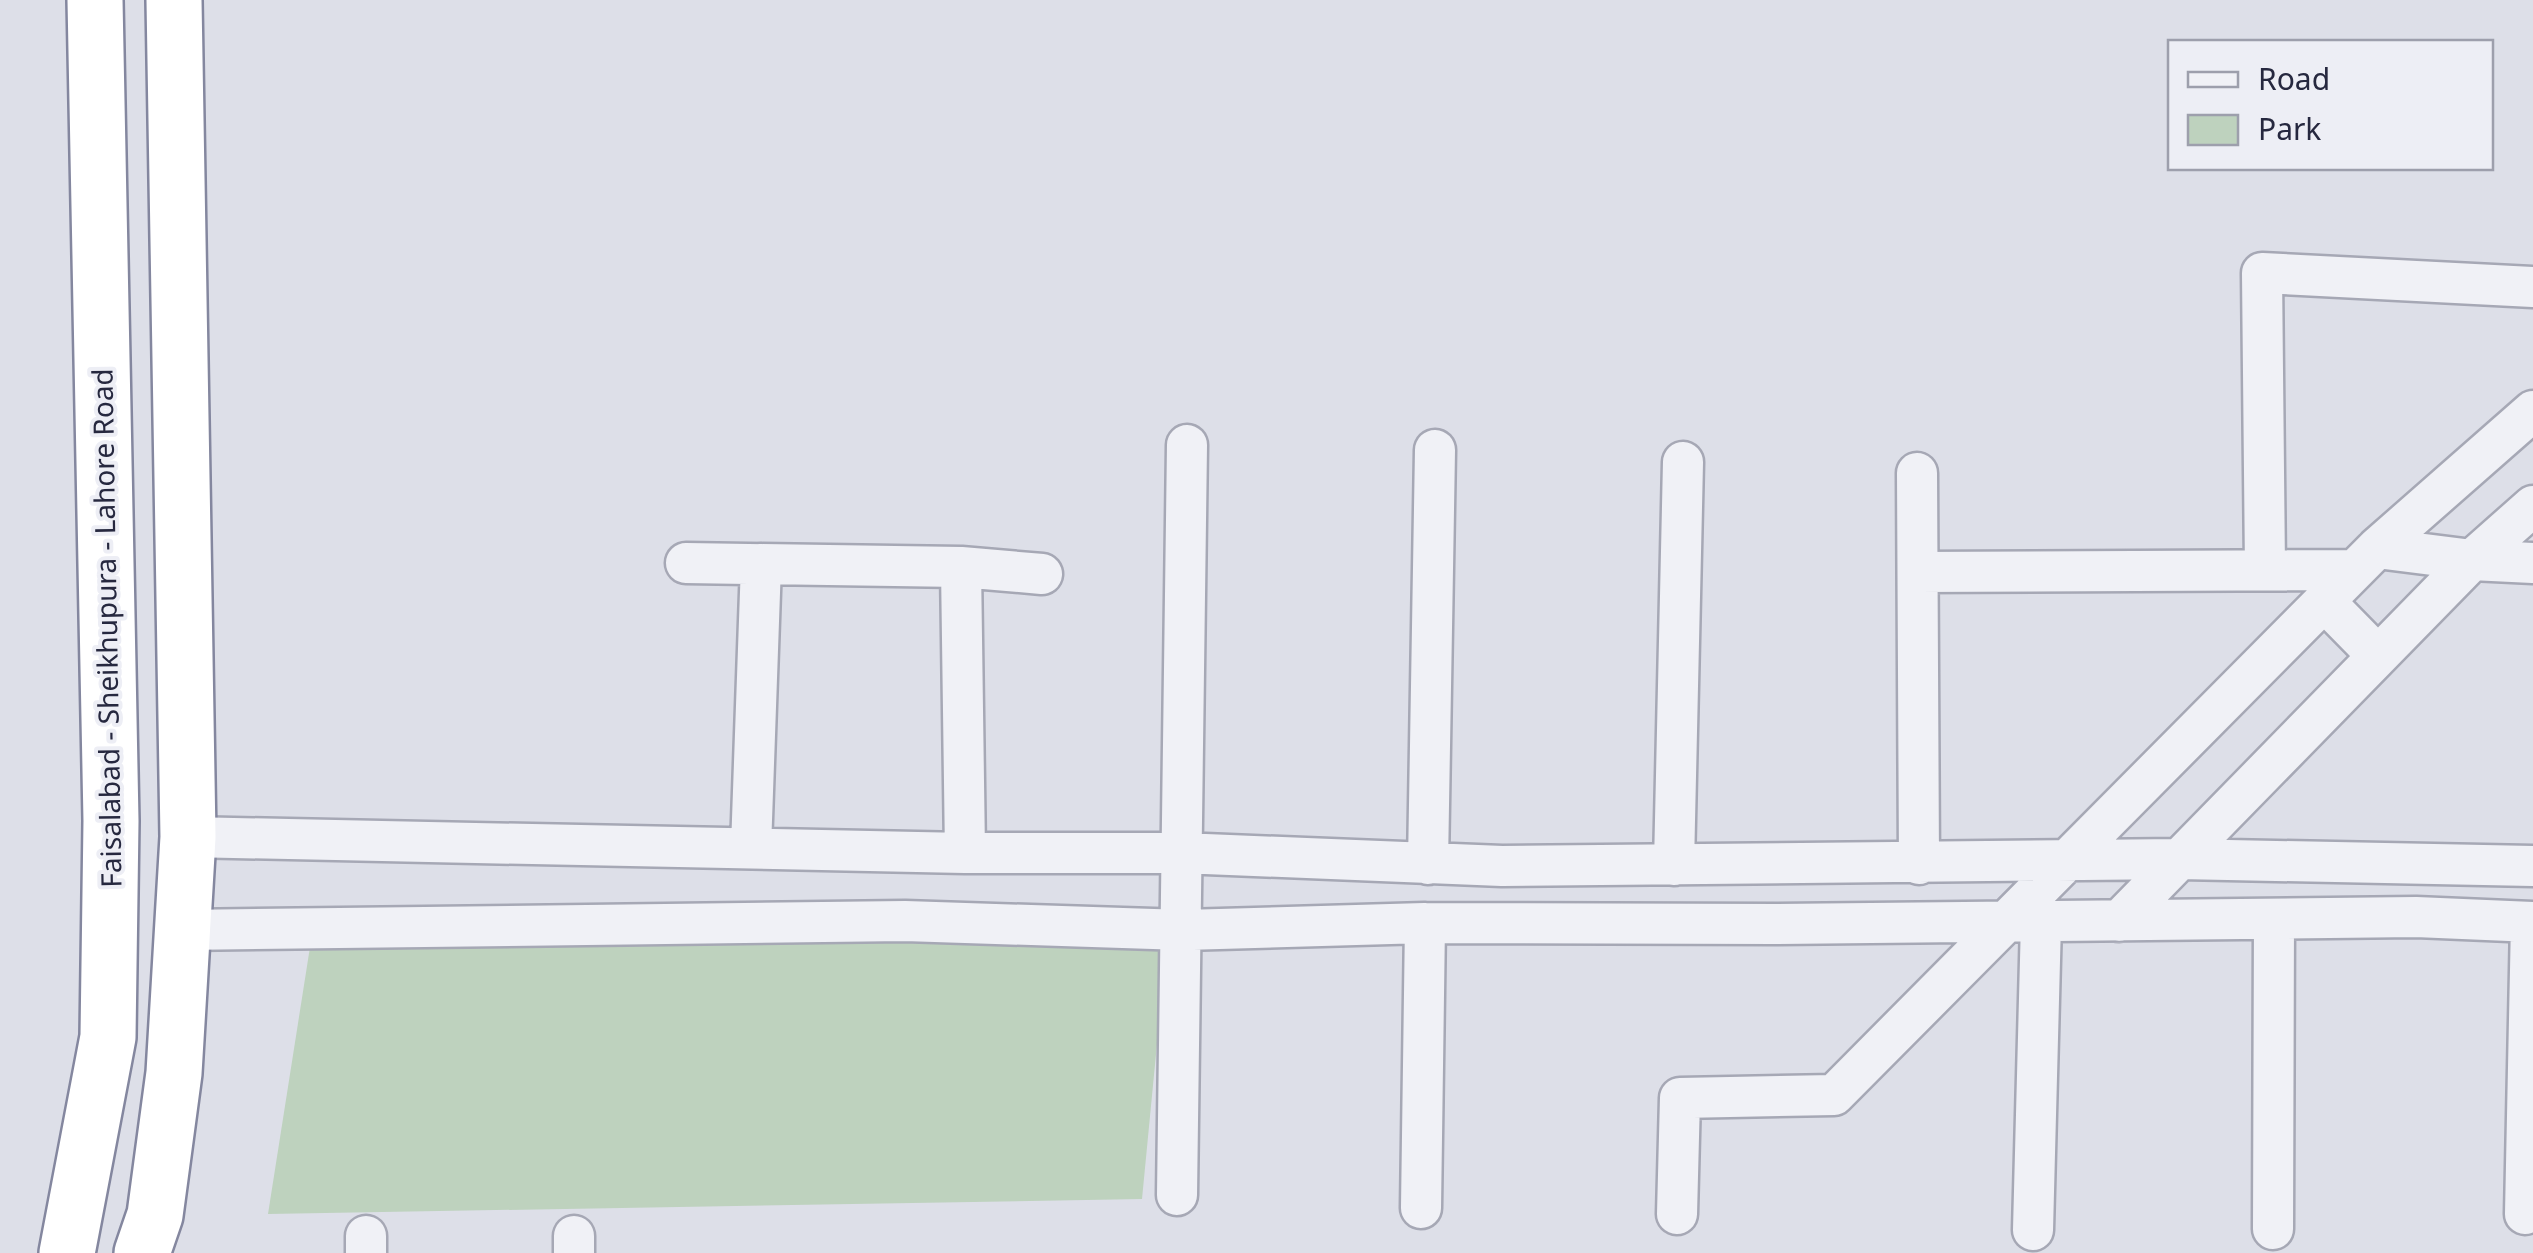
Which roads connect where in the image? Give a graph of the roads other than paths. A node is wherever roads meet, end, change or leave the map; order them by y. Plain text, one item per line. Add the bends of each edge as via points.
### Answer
1 (94, 0) edge
2 (174, 0) edge
3 (2533, 287) edge
4 (2533, 411) edge
5 (1188, 445) dead end
6 (1435, 450) dead end
7 (1683, 462) dead end
8 (1917, 473) dead end
9 (2533, 506) edge
10 (2366, 559) junction
11 (2472, 560) junction
12 (686, 563) dead end
13 (2533, 563) edge
14 (761, 564) junction
15 (961, 567) junction
16 (2265, 570) junction
17 (1918, 572) junction
18 (1042, 574) dead end
19 (2324, 601) junction
20 (2378, 656) junction
21 (188, 836) junction
22 (751, 848) junction
23 (965, 853) junction
24 (1181, 853) junction
25 (2180, 858) junction
26 (2066, 861) junction
27 (1428, 864) junction
28 (1920, 864) junction
29 (1674, 865) junction
30 (1566, 866) junction
31 (2533, 866) edge
32 (2274, 919) junction
33 (2119, 921) junction
34 (2023, 922) junction
35 (2532, 922) edge
36 (1425, 923) junction
37 (1564, 924) junction
38 (182, 930) junction
39 (1184, 930) junction
40 (1177, 1195) dead end
41 (1420, 1208) dead end
42 (1677, 1214) dead end
43 (2525, 1214) dead end
44 (2272, 1229) dead end
45 (2033, 1230) dead end
46 (67, 1253) edge
47 (142, 1253) edge

1 - 46 highway, Faisalabad - Sheikhupura - Lahore Road via 111,821 108,1037
2 - 21 highway
3 - 16 street via 2262,274
4 - 10 street
5 - 24 street
6 - 27 street
7 - 29 street
8 - 17 street
9 - 11 street
10 - 11 street
10 - 16 street
10 - 19 street
11 - 13 street
11 - 20 street
12 - 14 street
14 - 15 street
14 - 22 street
15 - 18 street
15 - 23 street
16 - 17 street
17 - 28 street
19 - 20 street
19 - 26 street
20 - 25 street
21 - 22 street
21 - 38 highway
22 - 23 street
23 - 24 street
24 - 27 street
24 - 39 street
25 - 26 street
25 - 31 street
25 - 33 street
26 - 28 street
26 - 34 street
27 - 30 street
28 - 29 street
29 - 30 street
30 - 37 street
32 - 33 street
32 - 35 street
32 - 44 street
33 - 34 street
34 - 37 street
34 - 42 street via 1834,1095 1680,1098
34 - 45 street
35 - 43 street
36 - 37 street
36 - 39 street
36 - 41 street
38 - 39 street via 906,922
38 - 47 highway via 174,1073 154,1215
39 - 40 street

